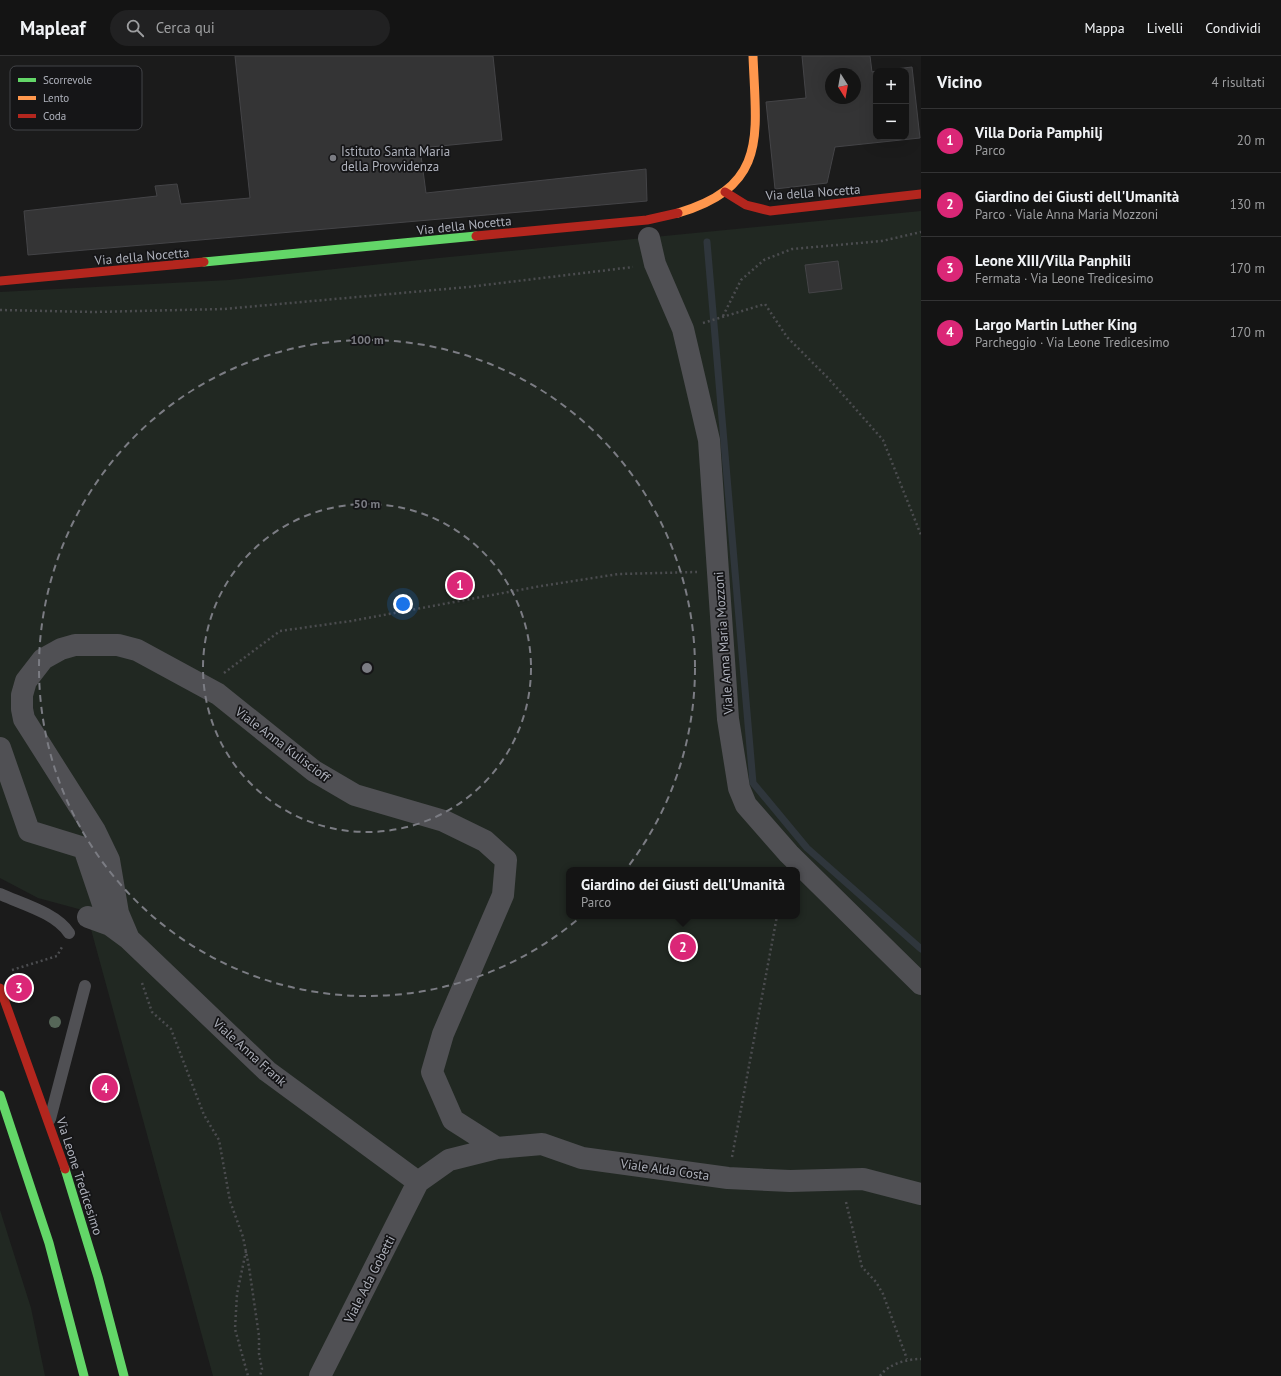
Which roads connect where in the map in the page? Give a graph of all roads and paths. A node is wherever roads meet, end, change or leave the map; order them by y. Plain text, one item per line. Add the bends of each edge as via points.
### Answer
1 (753, 56) edge
2 (725, 192) junction
3 (921, 194) edge
4 (921, 232) edge
5 (649, 238) dead end
6 (655, 264) junction
7 (0, 281) edge
8 (0, 310) edge
9 (722, 317) junction
10 (708, 322) dead end
11 (921, 535) edge
12 (717, 571) junction
13 (205, 687) junction
14 (0, 748) edge
15 (0, 894) edge
16 (88, 917) dead end
17 (776, 919) edge
18 (110, 925) junction
19 (69, 933) joint
20 (129, 939) junction
21 (7, 972) dead end
22 (139, 976) dead end
23 (921, 984) edge
24 (85, 986) dead end
25 (0, 988) edge
26 (0, 1095) edge
27 (49, 1120) junction
28 (497, 1148) junction
29 (728, 1178) junction
30 (840, 1180) junction
31 (418, 1182) junction
32 (921, 1194) edge
33 (246, 1249) junction
34 (907, 1359) junction
35 (921, 1359) edge
36 (883, 1371) junction
37 (84, 1376) edge
38 (124, 1376) edge
39 (248, 1376) edge
40 (260, 1376) edge
41 (320, 1376) edge
42 (880, 1376) edge
43 (883, 1376) edge

1 - 2 street via 754,122 751,152 744,173
2 - 3 street, Via della Nocetta via 746,205 770,211
2 - 7 street, Via della Nocetta via 688,211 647,220
4 - 9 path via 882,241 792,249 764,260 741,280
5 - 6 street, Viale Anna Maria Mozzoni
6 - 8 path via 468,287 224,309 94,312
6 - 12 street, Viale Anna Maria Mozzoni via 683,329 709,440
9 - 10 path
9 - 11 path via 765,304 787,337 829,379 883,440
12 - 13 path via 619,574 280,631
12 - 23 street, Viale Anna Maria Mozzoni via 728,719 739,788 746,805 789,854
13 - 20 street, Viale Anna Kuliscioff via 137,650 118,645 75,645 61,649 43,659 26,681 22,695 24,719 95,831 109,860 118,914
13 - 28 street, Viale Anna Kuliscioff via 218,694 314,771 355,795 444,821 485,841 506,860 503,895 443,1034 432,1072 453,1120
14 - 18 street via 29,831 84,848
15 - 19 lane via 59,921
16 - 18 street, Viale Anna Frank
17 - 29 path
18 - 20 street, Viale Anna Frank
19 - 21 path via 57,956
20 - 31 street, Viale Anna Frank via 268,1071
22 - 33 path via 152,1012 171,1029 204,1115 220,1140 230,1201
24 - 27 lane
25 - 27 street, Via Leone Tredicesimo
26 - 37 street via 49,1243
27 - 38 street, Via Leone Tredicesimo via 85,1233
28 - 29 street, Viale Alda Costa via 542,1144 582,1158
28 - 31 street, Viale Alda Costa via 450,1160
29 - 30 street, Viale Alda Costa
30 - 32 street, Viale Alda Costa via 863,1179
30 - 34 path via 862,1267 883,1294
31 - 41 street, Viale Ada Gobetti
33 - 39 path via 235,1329
33 - 40 path via 259,1336 262,1369
34 - 35 path
34 - 36 path
36 - 42 path
36 - 43 path

